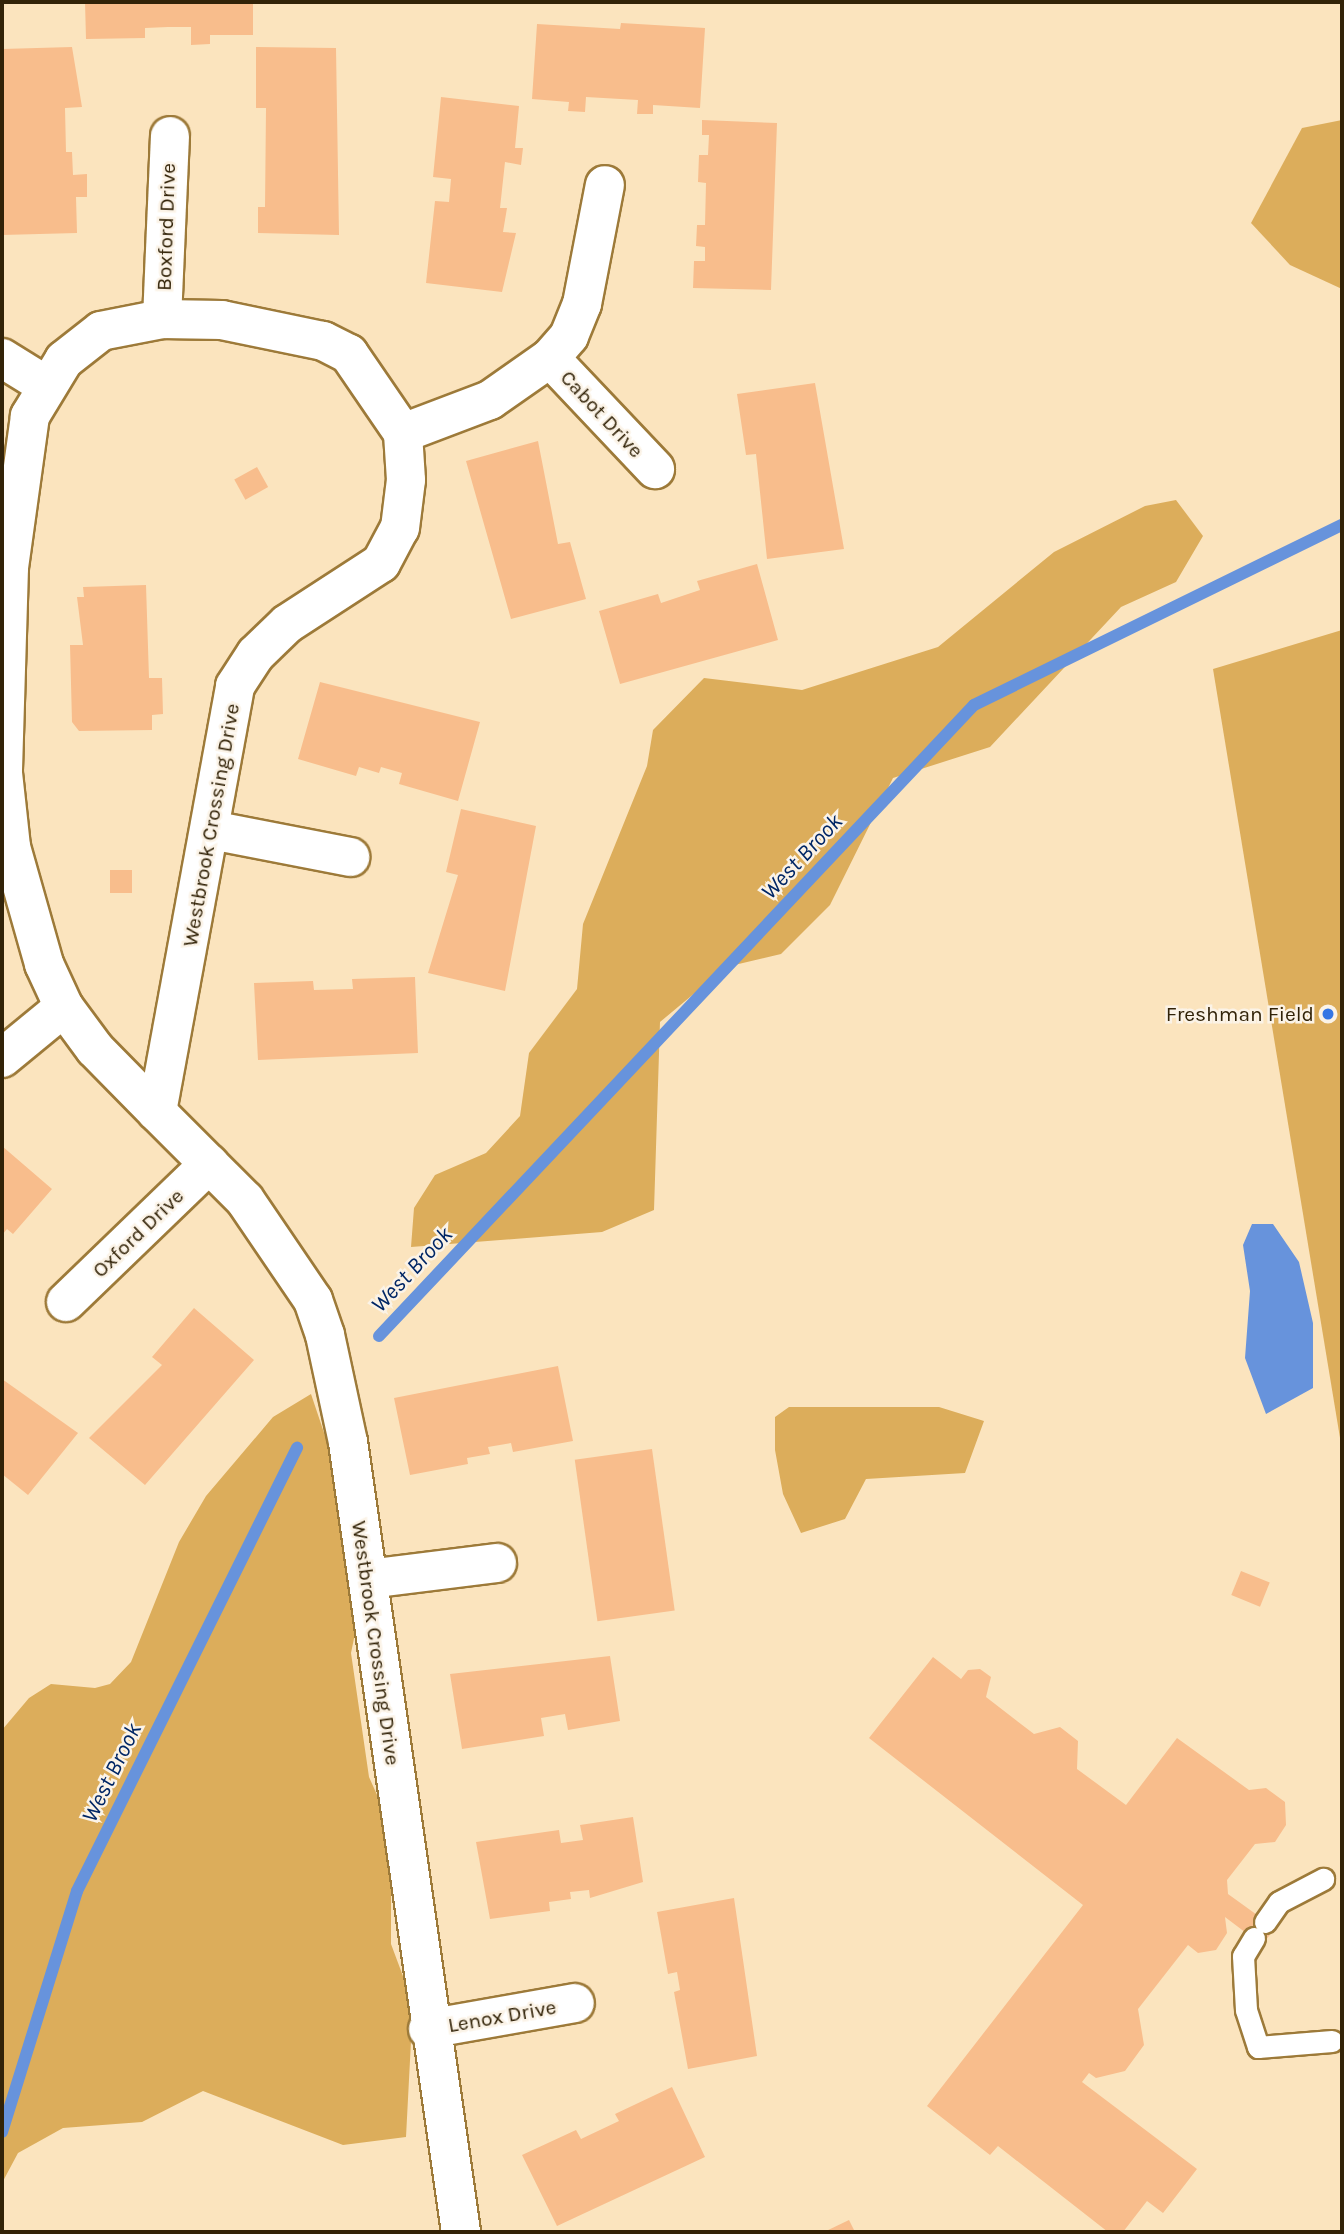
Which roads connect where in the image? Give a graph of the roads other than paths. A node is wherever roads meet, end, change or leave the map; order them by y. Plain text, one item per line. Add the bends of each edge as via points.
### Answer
1 (170, 136) dead end
2 (605, 185) dead end
3 (162, 319) junction
4 (2, 358) edge
5 (550, 358) junction
6 (44, 384) junction
7 (403, 433) junction
8 (654, 469) dead end
9 (211, 830) junction
10 (350, 857) dead end
11 (64, 1007) junction
12 (2, 1058) edge
13 (157, 1112) junction
14 (209, 1164) junction
15 (66, 1302) dead end
16 (497, 1563) dead end
17 (369, 1579) junction
18 (1323, 1879) dead end
19 (575, 2003) dead end
20 (428, 2029) junction
21 (1332, 2041) dead end
22 (461, 2232) edge

1 - 3 street, Boxford Drive
2 - 5 street, Cabot Drive via 582,304 569,335
3 - 6 street, Westbrook Crossing Drive via 129,323 82,341
3 - 7 street, Westbrook Crossing Drive via 222,320 323,341 349,354 370,377
4 - 6 street
5 - 7 street, Cabot Drive via 490,400
5 - 8 street, Cabot Drive
6 - 11 street, Westbrook Crossing Drive via 19,465 3,773 11,847 28,913
7 - 9 street, Westbrook Crossing Drive via 400,528 380,563 287,624 256,654 236,686
9 - 10 street
9 - 13 street, Westbrook Crossing Drive
11 - 12 street
11 - 13 street, Westbrook Crossing Drive
13 - 14 street, Westbrook Crossing Drive
14 - 15 street, Oxford Drive
14 - 17 street, Westbrook Crossing Drive via 252,1209 313,1300 348,1441
16 - 17 street
17 - 20 street, Westbrook Crossing Drive
18 - 21 lane via 1279,1902 1243,1956 1246,2010 1258,2047
19 - 20 street, Lenox Drive
20 - 22 street, Westbrook Crossing Drive

